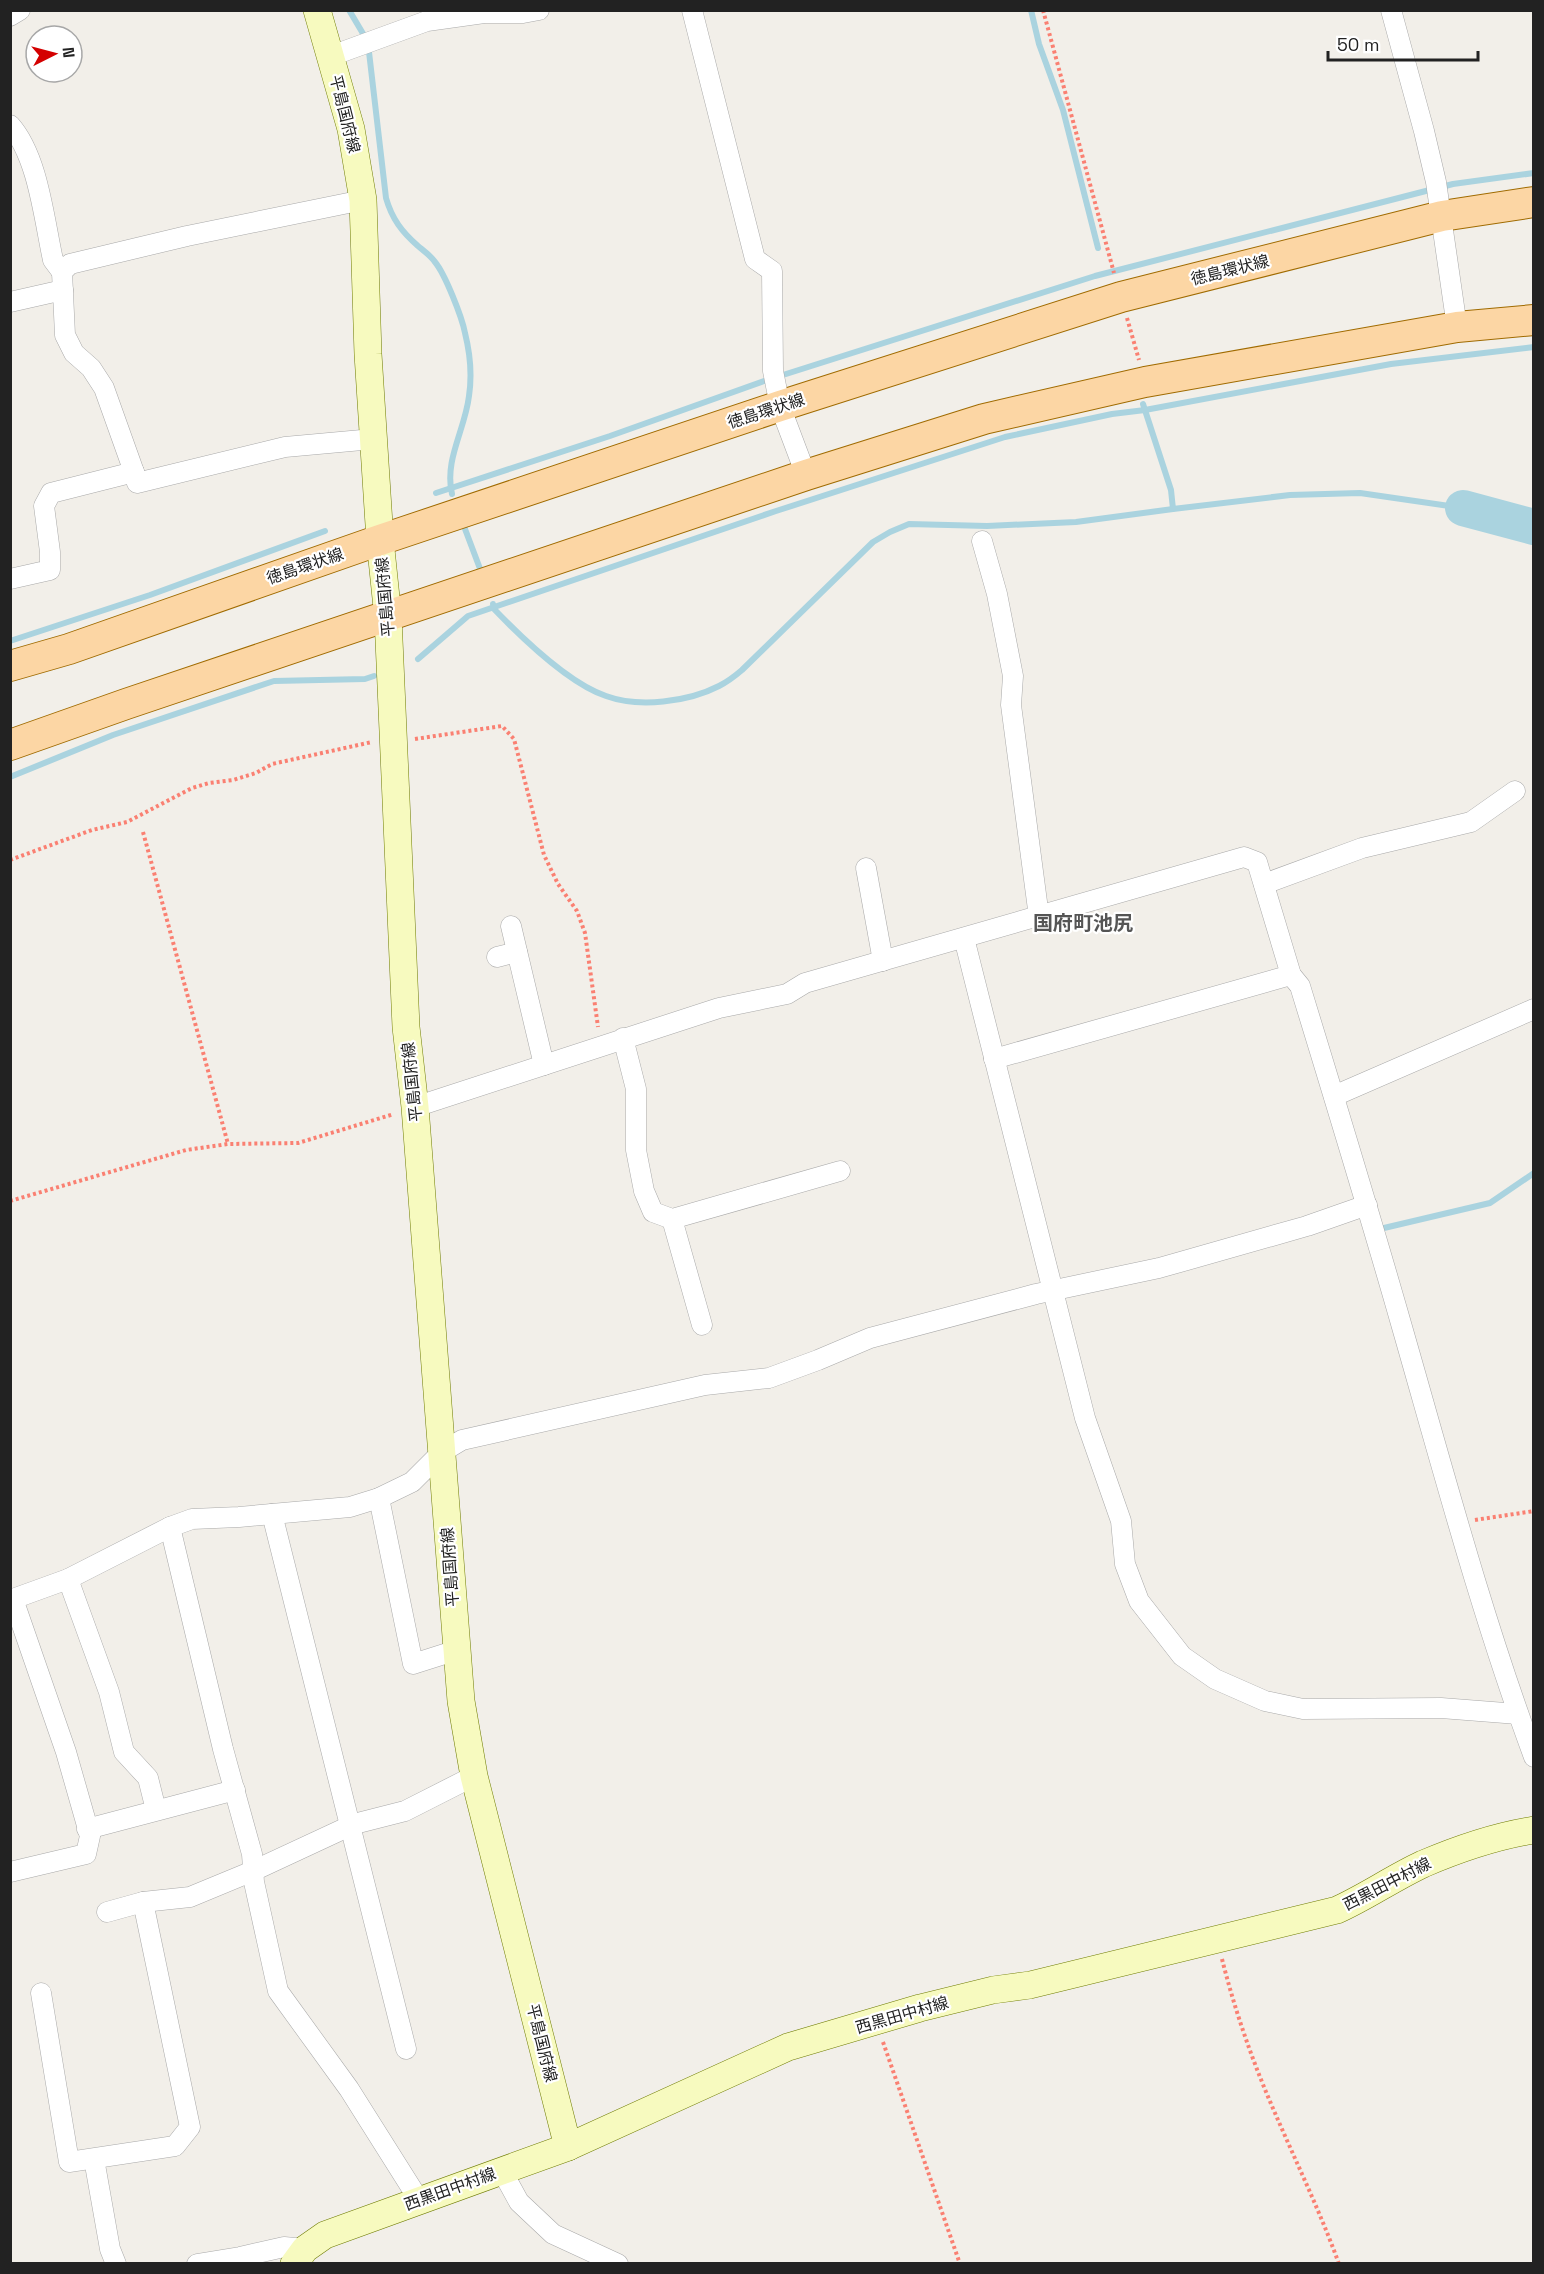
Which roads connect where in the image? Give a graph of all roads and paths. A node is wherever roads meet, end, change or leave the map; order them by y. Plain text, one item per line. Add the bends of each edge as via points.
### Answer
1 (20, 10) edge
2 (317, 10) edge
3 (539, 10) edge
4 (692, 10) edge
5 (1043, 10) edge
6 (1391, 10) edge
7 (10, 15) edge
8 (331, 56) junction
9 (10, 125) edge
10 (1439, 198) junction
11 (363, 200) junction
12 (1533, 201) edge
13 (1112, 265) dead end
14 (62, 281) junction
15 (1121, 297) junction
16 (10, 302) edge
17 (1533, 320) edge
18 (1457, 327) junction
19 (1145, 382) junction
20 (776, 387) junction
21 (373, 439) junction
22 (134, 472) junction
23 (806, 475) junction
24 (380, 540) junction
25 (982, 541) dead end
26 (10, 579) edge
27 (388, 617) junction
28 (10, 666) edge
29 (10, 745) edge
30 (1515, 791) dead end
31 (143, 832) dead end
32 (866, 868) dead end
33 (1263, 884) junction
34 (1039, 917) junction
35 (511, 926) dead end
36 (964, 938) junction
37 (517, 952) junction
38 (497, 957) dead end
39 (883, 961) junction
40 (1291, 975) junction
41 (1533, 1009) edge
42 (623, 1038) junction
43 (994, 1059) junction
44 (544, 1065) junction
45 (1334, 1096) junction
46 (415, 1107) junction
47 (228, 1144) junction
48 (840, 1171) dead end
49 (10, 1201) edge
50 (1367, 1205) junction
51 (672, 1219) junction
52 (1053, 1291) junction
53 (702, 1325) dead end
54 (442, 1452) junction
55 (379, 1498) junction
56 (1533, 1511) edge
57 (272, 1514) junction
58 (1458, 1523) junction
59 (170, 1527) junction
60 (68, 1579) junction
61 (12, 1600) edge
62 (457, 1650) junction
63 (1518, 1714) junction
64 (1533, 1757) edge
65 (474, 1776) junction
66 (235, 1790) junction
67 (156, 1810) junction
68 (349, 1826) junction
69 (87, 1828) junction
70 (1533, 1830) edge
71 (253, 1871) junction
72 (10, 1872) edge
73 (143, 1902) junction
74 (107, 1912) dead end
75 (1217, 1940) junction
76 (41, 1994) dead end
77 (876, 2022) junction
78 (406, 2049) dead end
79 (568, 2147) junction
80 (94, 2159) junction
81 (502, 2171) junction
82 (419, 2200) junction
83 (299, 2256) edge
84 (116, 2264) edge
85 (197, 2264) edge
86 (618, 2264) edge
87 (960, 2264) edge
88 (1339, 2264) edge

1 - 7 street
2 - 8 main road, 平島国府線
3 - 8 street via 427,21
4 - 20 street via 755,258 772,271
5 - 13 path
6 - 10 street
8 - 11 main road, 平島国府線 via 351,129
9 - 14 street via 20,135 32,162 53,260
10 - 12 main road, 徳島環状線
10 - 15 main road, 徳島環状線
10 - 18 street
11 - 14 street via 70,264
11 - 21 main road, 平島国府線
14 - 16 street
14 - 22 street via 65,336 104,388
15 - 19 path
15 - 20 main road, 徳島環状線
17 - 18 main road
18 - 19 main road
19 - 23 main road via 984,419
20 - 23 street
20 - 24 main road, 徳島環状線
21 - 22 street via 285,447 137,483
21 - 24 main road, 平島国府線
22 - 26 street via 51,493 44,506 50,570
23 - 27 main road
24 - 27 main road, 平島国府線
24 - 28 main road, 徳島環状線
25 - 34 street via 1013,676 1011,705
27 - 29 main road
27 - 46 main road, 平島国府線 via 406,1027
30 - 33 street via 1471,822 1362,848
31 - 47 path
32 - 39 street
33 - 34 street via 1257,862 1244,857
33 - 40 street
34 - 36 street
35 - 37 street
36 - 39 street
36 - 43 street
37 - 38 street
37 - 44 street
39 - 42 street via 805,983 787,994 719,1008
40 - 43 street
40 - 45 street via 1300,986
41 - 45 street
42 - 44 street
42 - 51 street via 636,1089 636,1150 644,1191 653,1212
43 - 52 street
44 - 46 street
45 - 50 street
46 - 47 path via 298,1143
46 - 54 main road, 平島国府線
47 - 49 path via 186,1150
48 - 51 street
50 - 52 street via 1159,1268
50 - 58 street
51 - 53 street
52 - 54 street via 870,1338 769,1378 705,1385 506,1430 462,1440
52 - 63 street via 1084,1418 1121,1521 1125,1564 1139,1601 1182,1656 1215,1679 1265,1701 1303,1709 1441,1708
54 - 55 street via 412,1482
54 - 62 main road, 平島国府線
55 - 57 street via 350,1507
55 - 62 street via 413,1664
56 - 58 path
57 - 59 street via 192,1519
57 - 68 street
58 - 63 street
59 - 60 street
59 - 66 street
60 - 61 street
60 - 67 street via 109,1692 124,1752 148,1778
61 - 69 street via 66,1752
62 - 65 main road, 平島国府線
63 - 64 street
65 - 68 street via 405,1811
65 - 79 main road, 平島国府線
66 - 67 street
66 - 71 street
67 - 69 street
68 - 71 street
68 - 78 street
69 - 72 street via 90,1836 86,1854
70 - 75 main road, 西黒田中村線 via 1505,1834 1422,1865 1337,1910
71 - 73 street via 190,1897
71 - 82 street via 278,1991 349,2089
73 - 74 street
73 - 80 street via 190,2127 175,2146
75 - 77 main road, 西黒田中村線 via 1030,1985 993,1990
75 - 88 path via 1233,2001 1260,2077
76 - 80 street via 69,2162
77 - 79 main road, 西黒田中村線 via 788,2047
77 - 87 path
79 - 81 main road, 西黒田中村線
80 - 84 street
81 - 82 main road, 西黒田中村線
81 - 86 street via 519,2202 553,2234
82 - 83 main road, 西黒田中村線 via 325,2235
83 - 85 street via 284,2247

